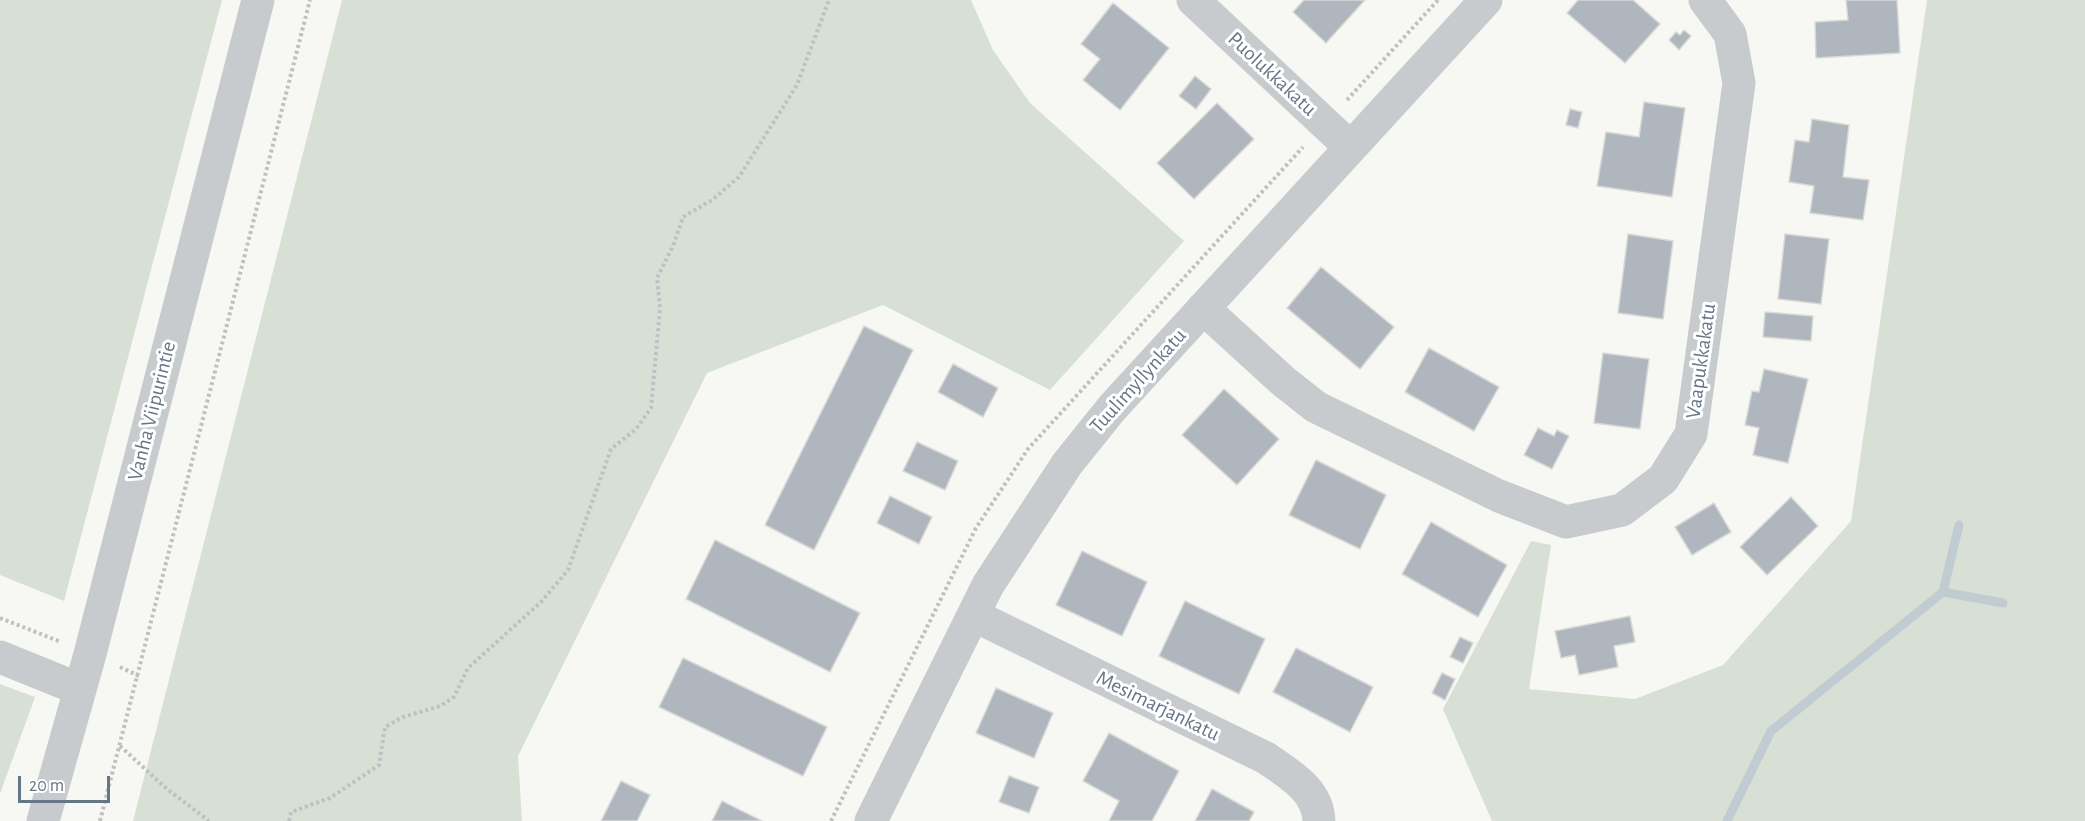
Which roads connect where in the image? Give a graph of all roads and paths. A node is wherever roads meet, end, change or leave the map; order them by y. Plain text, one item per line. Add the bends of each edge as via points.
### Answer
1 (258, 0) edge
2 (310, 0) edge
3 (829, 0) edge
4 (1193, 0) edge
5 (1486, 0) edge
6 (1704, 0) edge
7 (1350, 147) junction
8 (1203, 308) junction
9 (973, 615) junction
10 (0, 657) edge
11 (79, 689) junction
12 (120, 746) junction
13 (43, 821) edge
14 (100, 821) edge
15 (209, 821) edge
16 (289, 821) edge
17 (871, 821) edge
18 (1319, 821) edge

1 - 11 street, Vanha Viipurintie
2 - 12 path
3 - 16 path via 797,85 739,177 712,200 683,217 657,278 660,309 651,408 636,429 611,449 568,570 541,602 468,668 454,697 385,727 379,765 330,798 291,812
4 - 7 street, Puolukkakatu
5 - 7 street, Tuulimyllynkatu
6 - 8 street, Vaapukkakatu via 1730,34 1739,83 1691,434 1663,479 1622,510 1566,522 1498,496 1316,407
7 - 8 street, Tuulimyllynkatu
8 - 9 street, Tuulimyllynkatu via 1066,464
9 - 17 street, Tuulimyllynkatu
9 - 18 street, Mesimarjankatu via 1266,758 1302,784 1319,810
10 - 11 street
11 - 13 street, Vanha Viipurintie
12 - 14 path
12 - 15 path

